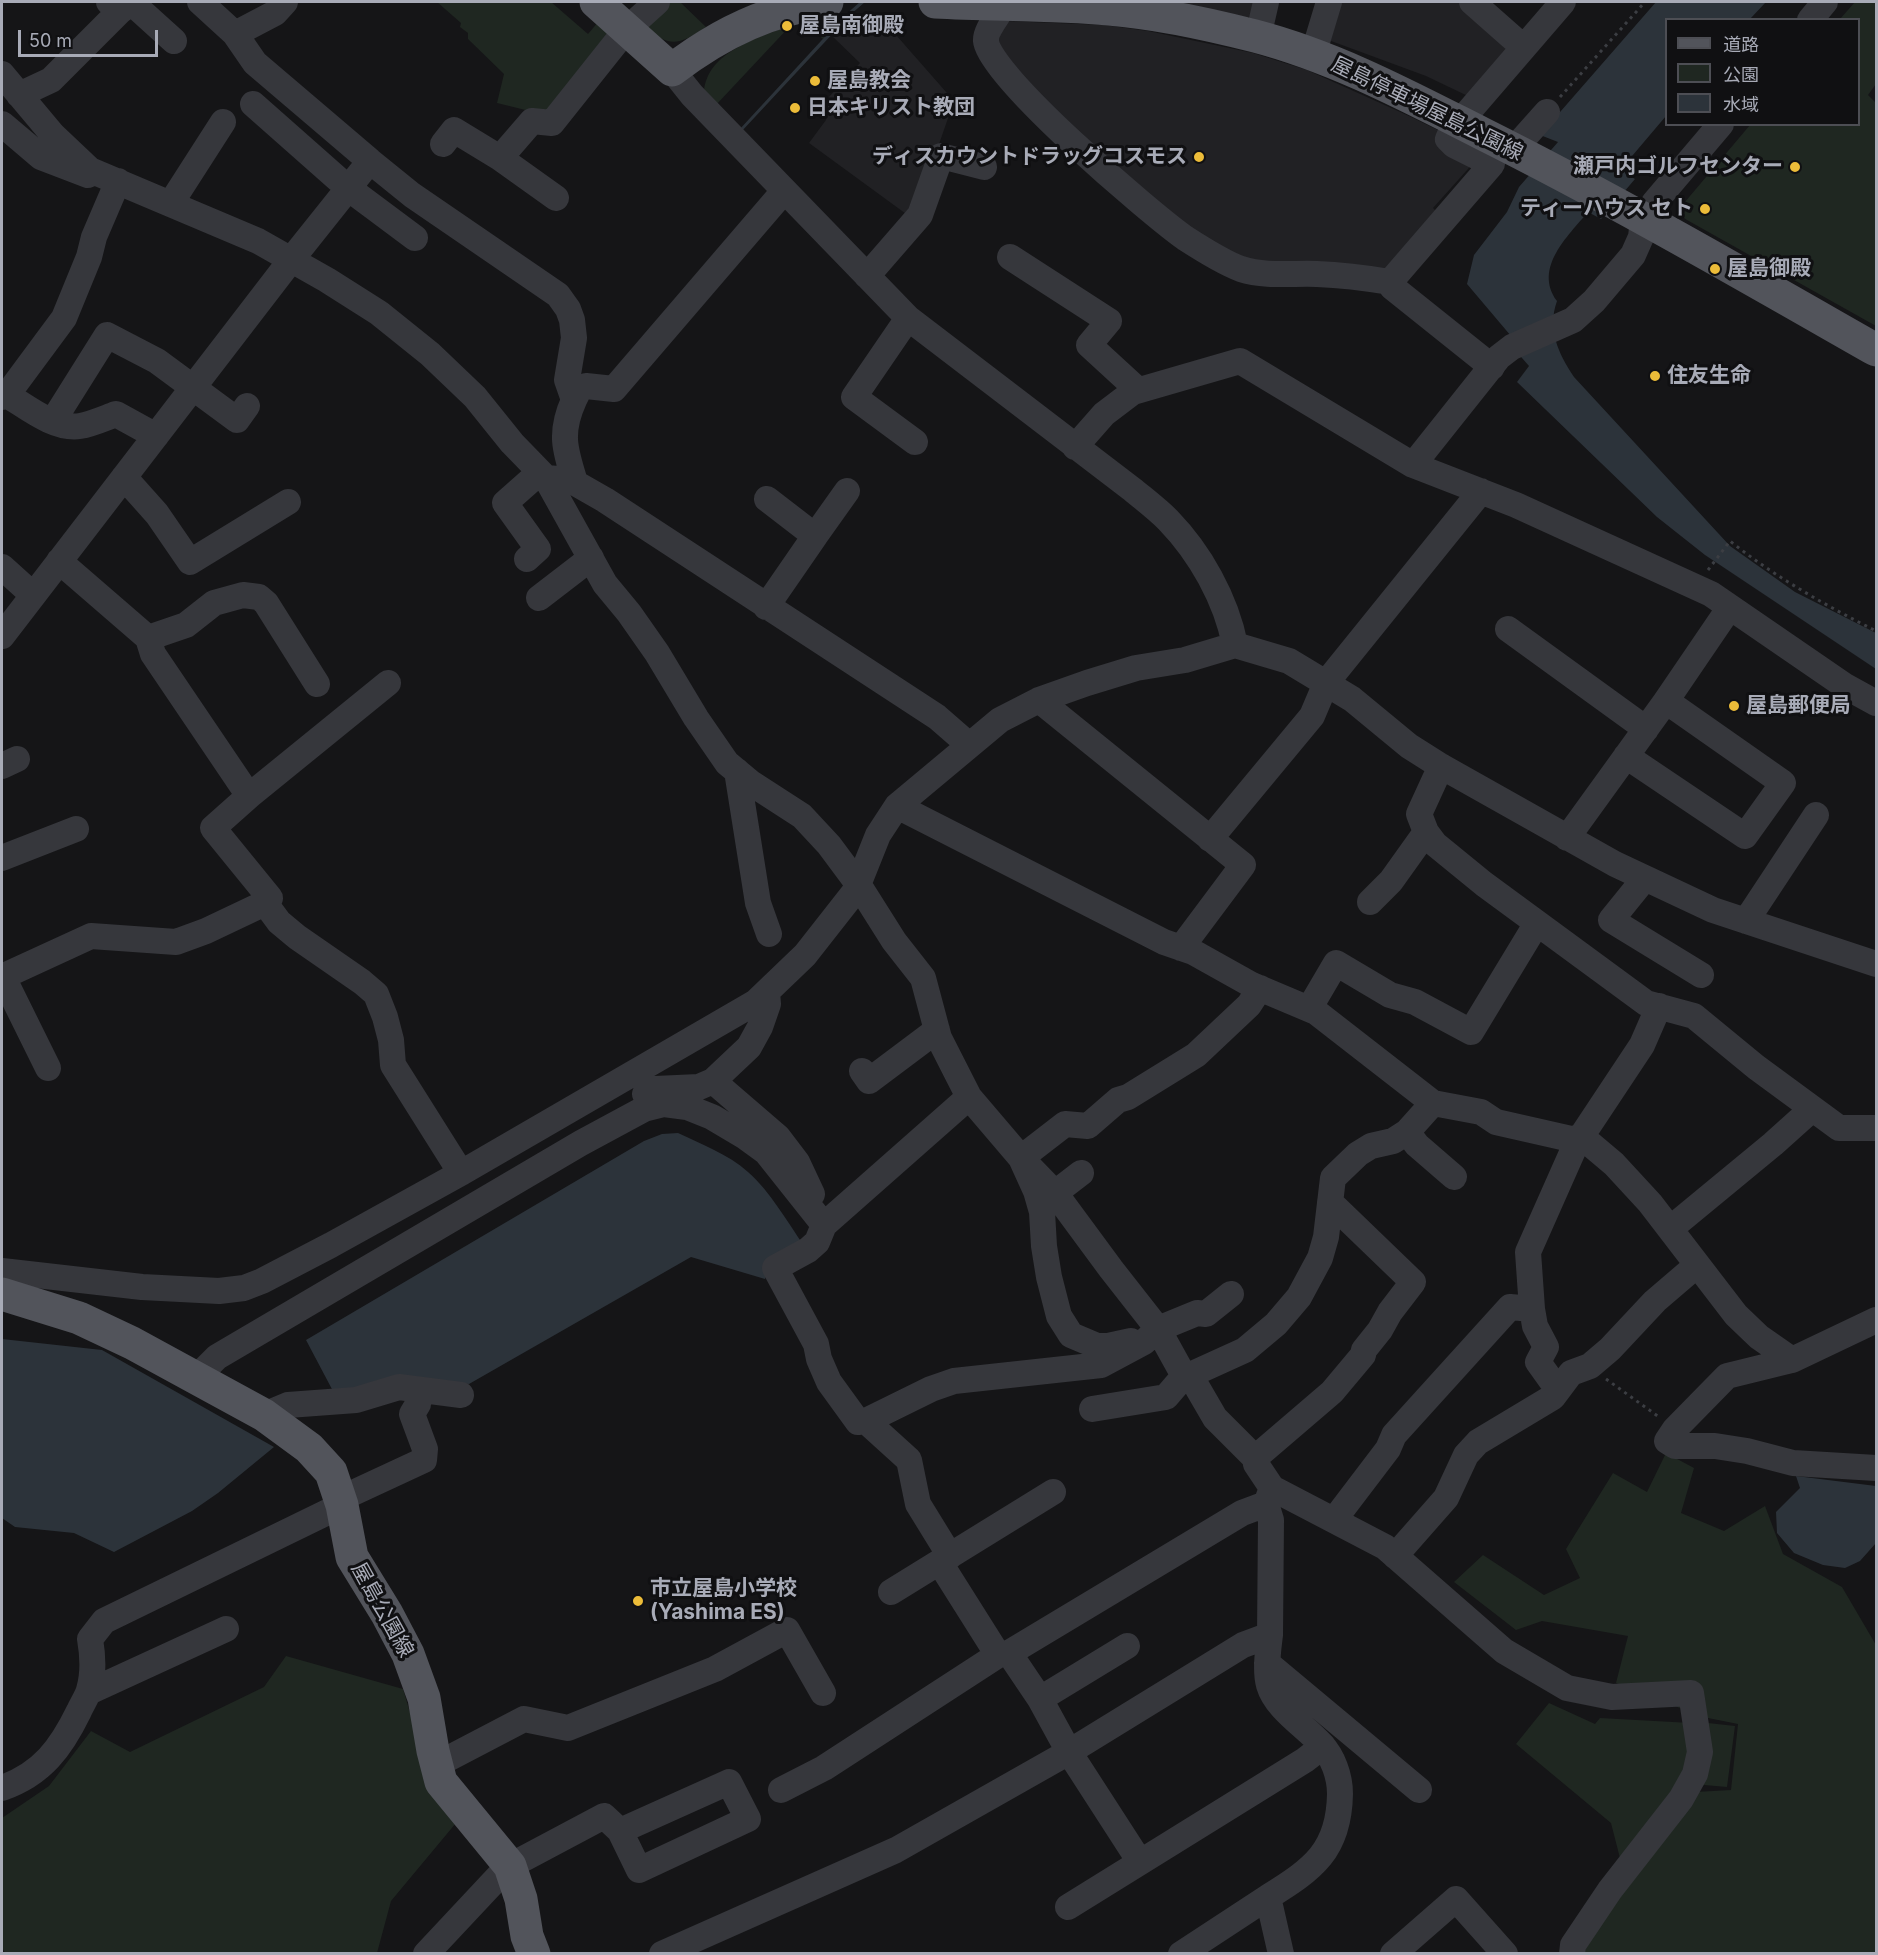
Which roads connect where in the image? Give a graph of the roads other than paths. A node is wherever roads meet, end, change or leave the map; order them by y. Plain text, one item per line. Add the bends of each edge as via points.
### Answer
1 (200, 2) edge
2 (285, 2) edge
3 (596, 2) edge
4 (657, 2) edge
5 (827, 2) edge
6 (935, 2) edge
7 (1266, 2) edge
8 (1329, 2) edge
9 (1472, 2) edge
10 (1563, 2) edge
11 (1825, 2) edge
12 (1019, 4) edge
13 (114, 7) edge
14 (1812, 18) edge
15 (626, 30) junction
16 (235, 34) junction
17 (1258, 37) junction
18 (174, 41) dead end
19 (1523, 47) junction
20 (1313, 55) junction
21 (672, 70) junction
22 (2, 74) edge
23 (19, 95) junction
24 (254, 104) dead end
25 (1547, 112) road end
26 (1458, 121) junction
27 (223, 122) dead end
28 (2, 124) edge
29 (1719, 126) edge
30 (443, 144) dead end
31 (1526, 156) junction
32 (500, 158) junction
33 (370, 161) junction
34 (984, 167) dead end
35 (90, 170) junction
36 (118, 181) junction
37 (348, 188) junction
38 (784, 190) junction
39 (555, 198) dead end
40 (171, 203) junction
41 (1630, 213) junction
42 (415, 238) dead end
43 (1010, 257) dead end
44 (291, 260) junction
45 (867, 276) junction
46 (1390, 282) junction
47 (908, 318) junction
48 (1876, 350) edge
49 (1492, 367) junction
50 (193, 387) junction
51 (1138, 390) junction
52 (4, 396) edge
53 (574, 400) junction
54 (237, 420) dead end
55 (53, 421) junction
56 (156, 436) junction
57 (915, 442) dead end
58 (1075, 447) junction
59 (1413, 465) junction
60 (543, 475) junction
61 (124, 477) junction
62 (575, 482) junction
63 (846, 491) dead end
64 (1481, 491) junction
65 (767, 500) dead end
66 (288, 502) dead end
67 (815, 536) junction
68 (591, 558) junction
69 (526, 559) dead end
70 (59, 561) junction
71 (4, 573) edge
72 (33, 595) junction
73 (539, 598) dead end
74 (766, 607) junction
75 (1730, 607) junction
76 (1508, 629) dead end
77 (2, 636) edge
78 (148, 639) junction
79 (1234, 645) junction
80 (388, 683) dead end
81 (1326, 683) junction
82 (317, 684) dead end
83 (1039, 700) junction
84 (1666, 701) junction
85 (1876, 703) edge
86 (1646, 729) junction
87 (968, 744) junction
88 (1626, 756) junction
89 (1441, 766) junction
90 (737, 771) junction
91 (249, 796) junction
92 (897, 806) junction
93 (1816, 814) dead end
94 (76, 830) dead end
95 (1426, 832) junction
96 (1568, 838) junction
97 (1210, 839) junction
98 (2, 858) edge
99 (1645, 878) junction
100 (858, 884) junction
101 (1370, 902) dead end
102 (265, 903) junction
103 (1746, 921) junction
104 (1537, 923) junction
105 (769, 934) dead end
106 (1181, 948) junction
107 (1876, 964) edge
108 (1701, 975) dead end
109 (2, 977) edge
110 (1260, 988) junction
111 (767, 992) junction
112 (1659, 1006) junction
113 (1309, 1009) junction
114 (937, 1030) junction
115 (48, 1068) dead end
116 (862, 1071) dead end
117 (713, 1081) junction
118 (969, 1097) junction
119 (1433, 1102) junction
120 (1812, 1109) junction
121 (1876, 1128) edge
122 (1407, 1132) junction
123 (1582, 1137) junction
124 (580, 1143) junction
125 (1021, 1158) junction
126 (461, 1173) junction
127 (1081, 1173) dead end
128 (1454, 1177) dead end
129 (1055, 1193) junction
130 (1330, 1202) junction
131 (824, 1225) junction
132 (1670, 1229) junction
133 (1697, 1265) junction
134 (2, 1271) edge
135 (2, 1294) edge
136 (1230, 1294) dead end
137 (1532, 1309) junction
138 (1876, 1320) edge
139 (1156, 1331) junction
140 (1792, 1360) junction
141 (1187, 1376) junction
142 (199, 1380) junction
143 (1559, 1388) junction
144 (460, 1395) dead end
145 (418, 1404) dead end
146 (1092, 1409) dead end
147 (264, 1415) junction
148 (866, 1421) junction
149 (1255, 1458) junction
150 (1876, 1467) edge
151 (1053, 1492) dead end
152 (1269, 1496) junction
153 (341, 1502) junction
154 (1334, 1520) junction
155 (1395, 1556) junction
156 (945, 1559) junction
157 (891, 1592) dead end
158 (226, 1629) dead end
159 (1270, 1635) junction
160 (1127, 1646) dead end
161 (1004, 1654) junction
162 (1267, 1663) junction
163 (88, 1692) junction
164 (823, 1693) dead end
165 (1040, 1699) junction
166 (1323, 1746) junction
167 (1069, 1752) junction
168 (436, 1765) junction
169 (2, 1788) edge
170 (781, 1790) dead end
171 (1419, 1790) dead end
172 (620, 1831) junction
173 (1140, 1862) junction
174 (510, 1866) junction
175 (1268, 1897) junction
176 (1068, 1907) dead end
177 (1566, 1951) edge
178 (426, 1953) edge
179 (534, 1953) edge
180 (662, 1953) edge
181 (1181, 1953) edge
182 (1281, 1953) edge
183 (1393, 1953) edge
184 (1505, 1953) edge

1 - 16 street
2 - 16 street via 275,13
3 - 15 main road
4 - 15 street
5 - 21 main road via 756,20 695,52
6 - 12 main road, 屋島停車場屋島公園線
7 - 17 street
8 - 20 street
9 - 19 street
10 - 19 street
11 - 14 street
12 - 17 main road, 屋島停車場屋島公園線 via 1109,9
12 - 46 street via 987,33 986,43 999,67 1111,178 1187,239 1251,272
13 - 18 street via 131,2
13 - 23 street via 51,80
15 - 21 main road
15 - 32 street via 552,123 532,121
16 - 33 street via 255,63
17 - 20 main road, 屋島停車場屋島公園線
19 - 26 street
20 - 26 main road, 屋島停車場屋島公園線 via 1406,94
21 - 38 street
22 - 23 street
23 - 35 street
24 - 37 street
25 - 31 street
26 - 31 main road, 屋島停車場屋島公園線
26 - 46 street via 1448,139 1492,164
27 - 40 street
28 - 35 street via 41,157 88,175
29 - 41 street via 1654,203
30 - 32 street via 454,130
31 - 41 main road, 屋島停車場屋島公園線
32 - 39 street
33 - 37 street
33 - 53 street via 412,195 558,295 572,320 574,338 567,380
34 - 45 street via 941,156 920,214
35 - 36 street
36 - 40 street
36 - 52 street via 64,318
37 - 42 street
37 - 44 street
38 - 45 street
38 - 53 street via 614,389 586,386
40 - 44 street
41 - 48 main road, 屋島停車場屋島公園線
41 - 49 street via 1641,237 1633,255 1594,301 1573,320 1512,346
43 - 51 street via 1109,321 1089,345
44 - 50 street
44 - 60 street via 379,313 430,354 475,397
45 - 47 street
46 - 49 street
47 - 57 street via 854,397
47 - 58 street
49 - 59 street
50 - 54 street
50 - 55 street via 157,361 107,334
50 - 56 street
51 - 58 street via 1104,414
51 - 59 street via 1240,361
52 - 55 street
53 - 62 street via 564,436
55 - 56 street via 79,426 116,414
56 - 61 street
58 - 79 street via 1168,521 1197,556 1223,607
59 - 64 street
60 - 62 street
60 - 68 street
60 - 69 street via 505,503 538,549
61 - 66 street via 157,514 190,562
61 - 70 street
62 - 74 street
63 - 67 street
64 - 75 street via 1711,594
64 - 81 street
65 - 67 street
67 - 74 street
68 - 73 street
68 - 90 street via 605,584 657,653 696,718
70 - 72 street
70 - 78 street
71 - 72 street
72 - 77 street
74 - 87 street via 937,717
75 - 84 street
75 - 85 street
76 - 86 street
78 - 82 street via 186,625 214,603 243,595 259,597
78 - 91 street via 153,654
79 - 81 street via 1289,661
79 - 83 street via 1185,660 1136,668
80 - 91 street
81 - 89 street
81 - 97 street via 1312,716
83 - 87 street via 999,720
83 - 97 street
84 - 86 street
84 - 88 street via 1783,783 1745,836
86 - 88 street
87 - 92 street
88 - 96 street
89 - 95 street via 1419,814
89 - 96 street
90 - 100 street via 802,816
90 - 105 street via 758,903
91 - 102 street via 213,828 270,898
92 - 100 street via 878,835
92 - 106 street
93 - 103 street
94 - 98 street
95 - 101 street via 1391,881
95 - 104 street via 1443,851
96 - 99 street
97 - 106 street via 1243,865
99 - 103 street
99 - 108 street via 1611,920
100 - 111 street via 805,955
100 - 114 street via 923,978
102 - 109 street via 176,942 91,936
102 - 126 street via 297,937 375,994 391,1040 393,1065
103 - 107 street
104 - 112 street via 1646,1003
104 - 113 street via 1471,1032 1415,1002 1390,995 1336,963
106 - 110 street
109 - 115 street
110 - 113 street
110 - 125 street via 1249,1005 1196,1055 1128,1098 1118,1100 1088,1126 1065,1124
111 - 117 street via 768,1004 749,1047
111 - 126 street via 704,1033
112 - 120 street via 1694,1016
112 - 123 street via 1642,1045
113 - 119 street
114 - 116 street via 869,1081
114 - 118 street
117 - 124 street via 699,1087 655,1089 586,1134
117 - 131 street via 778,1137 796,1162
118 - 125 street
118 - 131 street
119 - 122 street
119 - 123 street via 1481,1112 1496,1122 1571,1139
120 - 121 street via 1839,1128
120 - 132 street
122 - 128 street
122 - 130 street via 1358,1154 1333,1178
123 - 132 street via 1614,1164
123 - 137 street via 1528,1252
124 - 131 street via 644,1109 664,1104 687,1107 712,1117 766,1152
124 - 142 street via 217,1357
125 - 129 street
125 - 139 street via 1042,1212 1047,1267 1059,1316 1071,1335 1096,1346 1108,1346
126 - 134 street via 244,1288 219,1291 142,1287
127 - 129 street
129 - 139 street
130 - 141 street via 1320,1258 1299,1297 1276,1324 1245,1350
130 - 149 street via 1413,1282 1363,1355 1332,1392
131 - 148 street via 817,1242 808,1250 775,1268 816,1344 830,1382 858,1422
132 - 133 street
133 - 140 street via 1736,1315
133 - 143 street via 1655,1301 1610,1349 1590,1366 1571,1373
135 - 142 main road, 屋島公園線 via 79,1318 132,1342
136 - 139 street via 1206,1314 1197,1313
137 - 143 street via 1535,1326 1546,1347 1538,1362
137 - 154 street via 1510,1307 1394,1435 1388,1449
138 - 140 street
139 - 141 street
139 - 148 street via 1144,1342 1101,1365 954,1381
140 - 150 street via 1727,1376 1667,1441 1675,1446 1747,1450 1793,1463
141 - 146 street via 1166,1397
141 - 149 street via 1215,1418
142 - 147 main road, 屋島公園線
143 - 155 street via 1553,1397 1478,1442 1466,1455 1446,1498
144 - 147 street via 399,1387 357,1400 288,1406
145 - 153 street via 412,1414 425,1449 424,1460
147 - 153 main road, 屋島公園線 via 309,1448 331,1472
148 - 156 street via 909,1460 918,1504
149 - 152 street
151 - 156 street
152 - 154 street
152 - 159 street
152 - 161 street
153 - 163 street via 104,1622 90,1639 93,1663
153 - 168 main road, 屋島公園線 via 352,1557 408,1654 424,1698
154 - 155 street
155 - 177 street via 1504,1651 1567,1688 1612,1697 1691,1693 1700,1752 1695,1774 1681,1799
156 - 157 street
156 - 161 street
158 - 163 street
159 - 162 street
159 - 167 street via 1243,1645
160 - 165 street
161 - 165 street
161 - 170 street via 824,1768
162 - 166 street via 1269,1686 1281,1704
162 - 171 street
163 - 169 street via 65,1739 48,1758 30,1774
164 - 168 street via 787,1630 715,1669 568,1728 524,1719
165 - 167 street
166 - 173 street
166 - 175 street via 1335,1766 1340,1787 1340,1816 1331,1842 1300,1877
167 - 173 street
167 - 180 street via 896,1850
168 - 174 main road, 屋島公園線 via 441,1782
172 - 172 street via 639,1870 748,1820 729,1782
172 - 174 street via 604,1816
173 - 176 street
174 - 178 street
174 - 179 main road, 屋島公園線
175 - 181 street
175 - 182 street
183 - 184 street via 1456,1899

